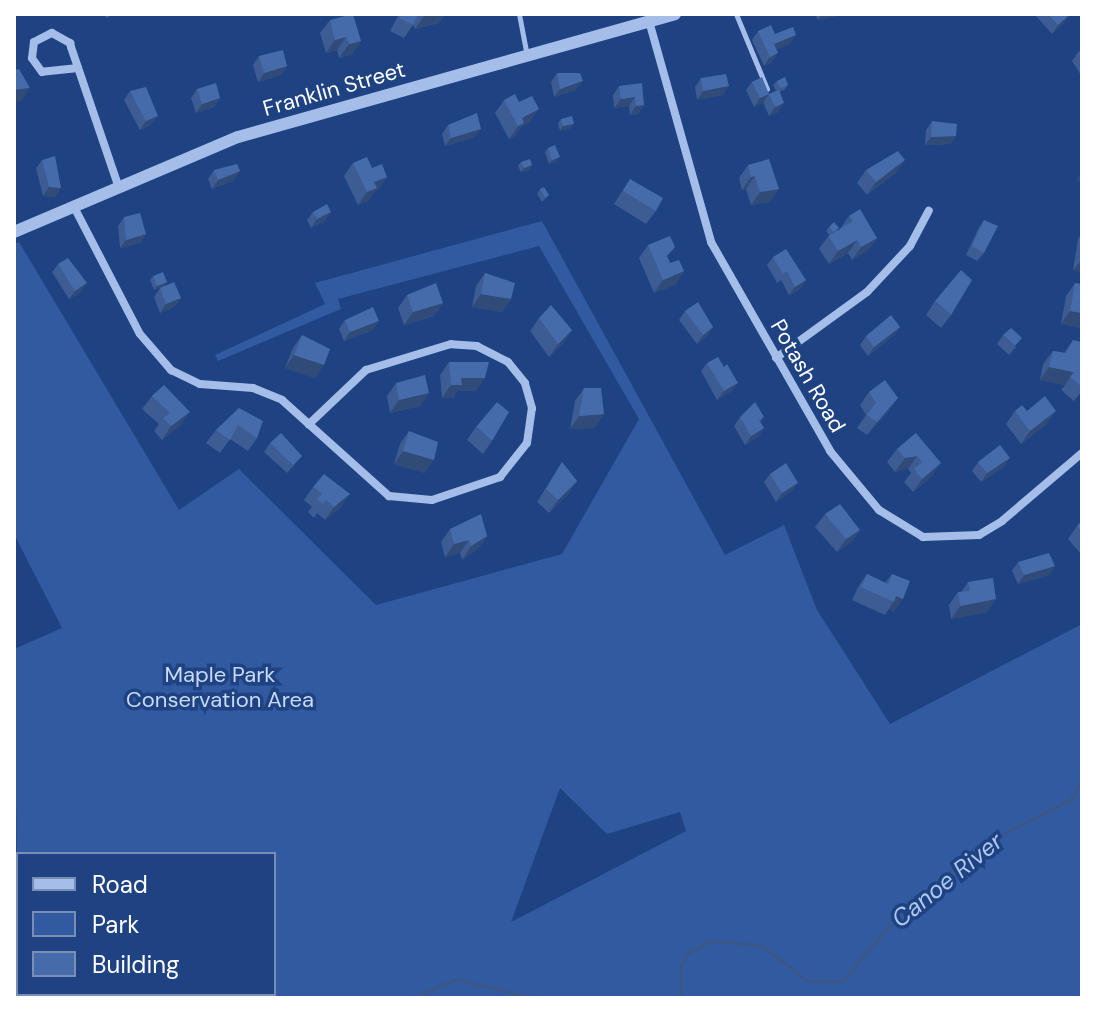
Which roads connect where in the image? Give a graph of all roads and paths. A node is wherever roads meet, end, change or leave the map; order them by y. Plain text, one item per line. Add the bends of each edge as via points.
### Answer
1 (519, 14) edge
2 (675, 14) edge
3 (736, 14) edge
4 (649, 21) junction
5 (527, 57) junction
6 (78, 68) junction
7 (767, 89) edge
8 (118, 185) junction
9 (73, 205) junction
10 (929, 211) dead end
11 (14, 232) edge
12 (776, 358) junction
13 (309, 424) junction
14 (1082, 453) edge

1 - 5 lane
2 - 4 street, Franklin Street
3 - 7 lane
4 - 5 street, Franklin Street
4 - 12 street, Potash Road via 706,231
5 - 8 street, Franklin Street via 238,137
6 - 6 street via 61,35 48,33 34,42 32,58 42,72
6 - 8 street
8 - 9 street, Franklin Street
9 - 11 street, Franklin Street
9 - 13 street via 140,334 171,370 200,384 265,391
10 - 12 street via 910,246 876,284 834,321
12 - 14 street, Potash Road via 849,477 892,521 923,537 963,538 994,528
13 - 13 street via 376,489 416,502 483,485 507,472 527,443 532,408 525,383 508,362 486,348 451,344 372,366

